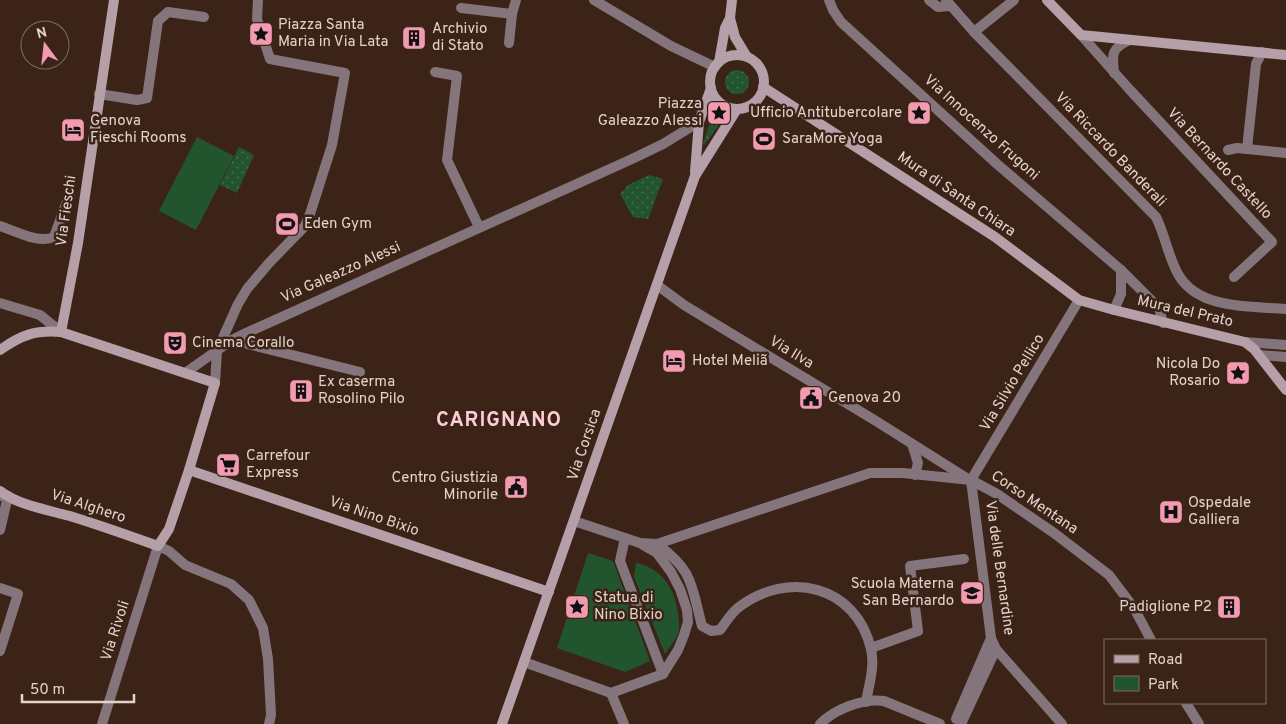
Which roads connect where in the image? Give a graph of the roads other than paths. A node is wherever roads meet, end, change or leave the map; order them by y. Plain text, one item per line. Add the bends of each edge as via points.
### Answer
1 (114, 0) edge
2 (258, 0) edge
3 (516, 0) edge
4 (594, 0) edge
5 (732, 0) edge
6 (829, 0) edge
7 (929, 0) edge
8 (1014, 0) edge
9 (1047, 0) edge
10 (948, 3) edge
11 (1055, 4) edge
12 (461, 8) dead end
13 (512, 14) junction
14 (204, 17) dead end
15 (730, 18) junction
16 (974, 32) junction
17 (1081, 35) junction
18 (1130, 40) junction
19 (509, 43) dead end
20 (1262, 52) junction
21 (1286, 54) edge
22 (747, 57) junction
23 (717, 65) junction
24 (435, 72) dead end
25 (1114, 73) junction
26 (764, 87) junction
27 (711, 88) junction
28 (99, 94) junction
29 (737, 109) junction
30 (699, 122) junction
31 (1247, 149) junction
32 (1228, 150) dead end
33 (1286, 153) edge
34 (695, 176) junction
35 (70, 193) dead end
36 (0, 226) edge
37 (479, 227) junction
38 (1121, 270) junction
39 (1234, 277) dead end
40 (657, 285) junction
41 (1079, 300) junction
42 (0, 303) edge
43 (1286, 309) edge
44 (1114, 310) junction
45 (1163, 322) junction
46 (61, 332) junction
47 (232, 340) junction
48 (1245, 342) junction
49 (1286, 344) edge
50 (0, 350) edge
51 (217, 350) junction
52 (1259, 355) junction
53 (1286, 357) edge
54 (360, 372) dead end
55 (185, 373) junction
56 (215, 383) junction
57 (1286, 390) edge
58 (912, 444) junction
59 (189, 470) junction
60 (915, 475) junction
61 (971, 480) junction
62 (2, 495) edge
63 (574, 521) junction
64 (0, 530) edge
65 (625, 538) junction
66 (640, 543) junction
67 (657, 544) junction
68 (158, 546) junction
69 (964, 559) dead end
70 (0, 588) edge
71 (549, 592) junction
72 (991, 638) junction
73 (1151, 639) edge
74 (871, 648) junction
75 (996, 649) junction
76 (0, 652) edge
77 (524, 662) junction
78 (663, 674) junction
79 (611, 692) junction
80 (866, 702) junction
81 (1187, 704) edge
82 (959, 721) edge
83 (102, 724) edge
84 (269, 724) edge
85 (502, 724) edge
86 (624, 724) edge
87 (820, 724) edge
88 (940, 724) edge
89 (1062, 724) edge
90 (1198, 724) edge

1 - 28 street, Via Fieschi
2 - 51 street via 257,19 270,59 345,73 332,145 305,226 247,289
3 - 13 street
4 - 23 street via 671,46
5 - 15 street
6 - 38 street, Via Innocenzo Frugoni via 841,22 997,164
7 - 10 street via 938,7
8 - 16 street
9 - 11 street
10 - 16 street, Via Riccardo Banderali
11 - 17 street
12 - 13 street
13 - 19 street
14 - 28 street via 168,12 158,21 147,98 136,100
15 - 22 street via 735,36
15 - 23 street
16 - 43 street, Via Riccardo Banderali via 1156,217 1170,258 1188,288 1216,302
17 - 18 street
17 - 25 street
18 - 20 street
18 - 25 street via 1114,50
20 - 21 street
20 - 31 street via 1256,64
22 - 23 street via 728,57
22 - 26 street via 759,66
23 - 27 street via 711,77
24 - 37 street via 457,76 447,160
25 - 39 street, Via Bernardo Castello via 1272,242
26 - 29 street via 754,102
26 - 41 street, Mura di Santa Chiara via 995,237
27 - 29 street via 720,103
27 - 30 street
28 - 46 street, Via Fieschi via 78,244
29 - 34 street
30 - 34 street
30 - 37 street, Via Galeazzo Alessi via 663,144
31 - 32 street
31 - 33 street
34 - 40 street, Via Corsica
35 - 36 street via 54,237 47,240 36,238
37 - 47 street, Via Galeazzo Alessi
38 - 44 street via 1121,294
38 - 45 street, Via Innocenzo Frugoni via 1159,308
40 - 58 street, Via Ilva via 684,305
40 - 63 street, Via Corsica
41 - 44 street, Mura del Prato
41 - 61 street, Via Silvio Pellico
42 - 46 street via 40,315
44 - 45 street, Mura del Prato
45 - 48 street, Mura del Prato
46 - 50 street via 35,332 15,339
46 - 55 street
47 - 51 street, Via Galeazzo Alessi
47 - 54 street
48 - 49 street, Mura del Prato
48 - 52 street
51 - 55 street, Via Galeazzo Alessi
51 - 56 street
52 - 53 street
52 - 57 street
55 - 56 street
56 - 59 street
58 - 60 street via 918,463
58 - 61 street, Via Ilva
59 - 68 street via 169,529
59 - 71 street, Via Nino Bixio
60 - 61 street, Corso Mentana
60 - 67 street, Corso Mentana via 870,473
61 - 72 street, Via delle Bernardine
61 - 73 street, Corso Mentana via 997,494 1110,575
62 - 64 street
62 - 68 street, Via Alghero
63 - 65 street
63 - 71 street, Via Corsica
65 - 66 street
65 - 78 street via 620,561
66 - 67 street
66 - 78 street via 658,553 680,589 687,610 684,636
67 - 74 street via 675,557 683,568 696,594 702,626 711,631 720,630 740,606 772,590 795,586 810,588 837,599 849,608
68 - 83 street, Via Rivoli
68 - 84 street via 185,565 231,584 249,600 263,628 268,659
69 - 74 street via 910,566 918,631
70 - 76 street via 18,594
71 - 77 street, Via Corsica
72 - 75 street, Via delle Bernardine
72 - 82 street
74 - 80 street via 873,666
75 - 82 street
75 - 89 street, Via delle Bernardine
77 - 79 street
77 - 85 street, Via Corsica
78 - 79 street
79 - 86 street
80 - 87 street via 839,711
80 - 88 street via 884,701
81 - 90 street

